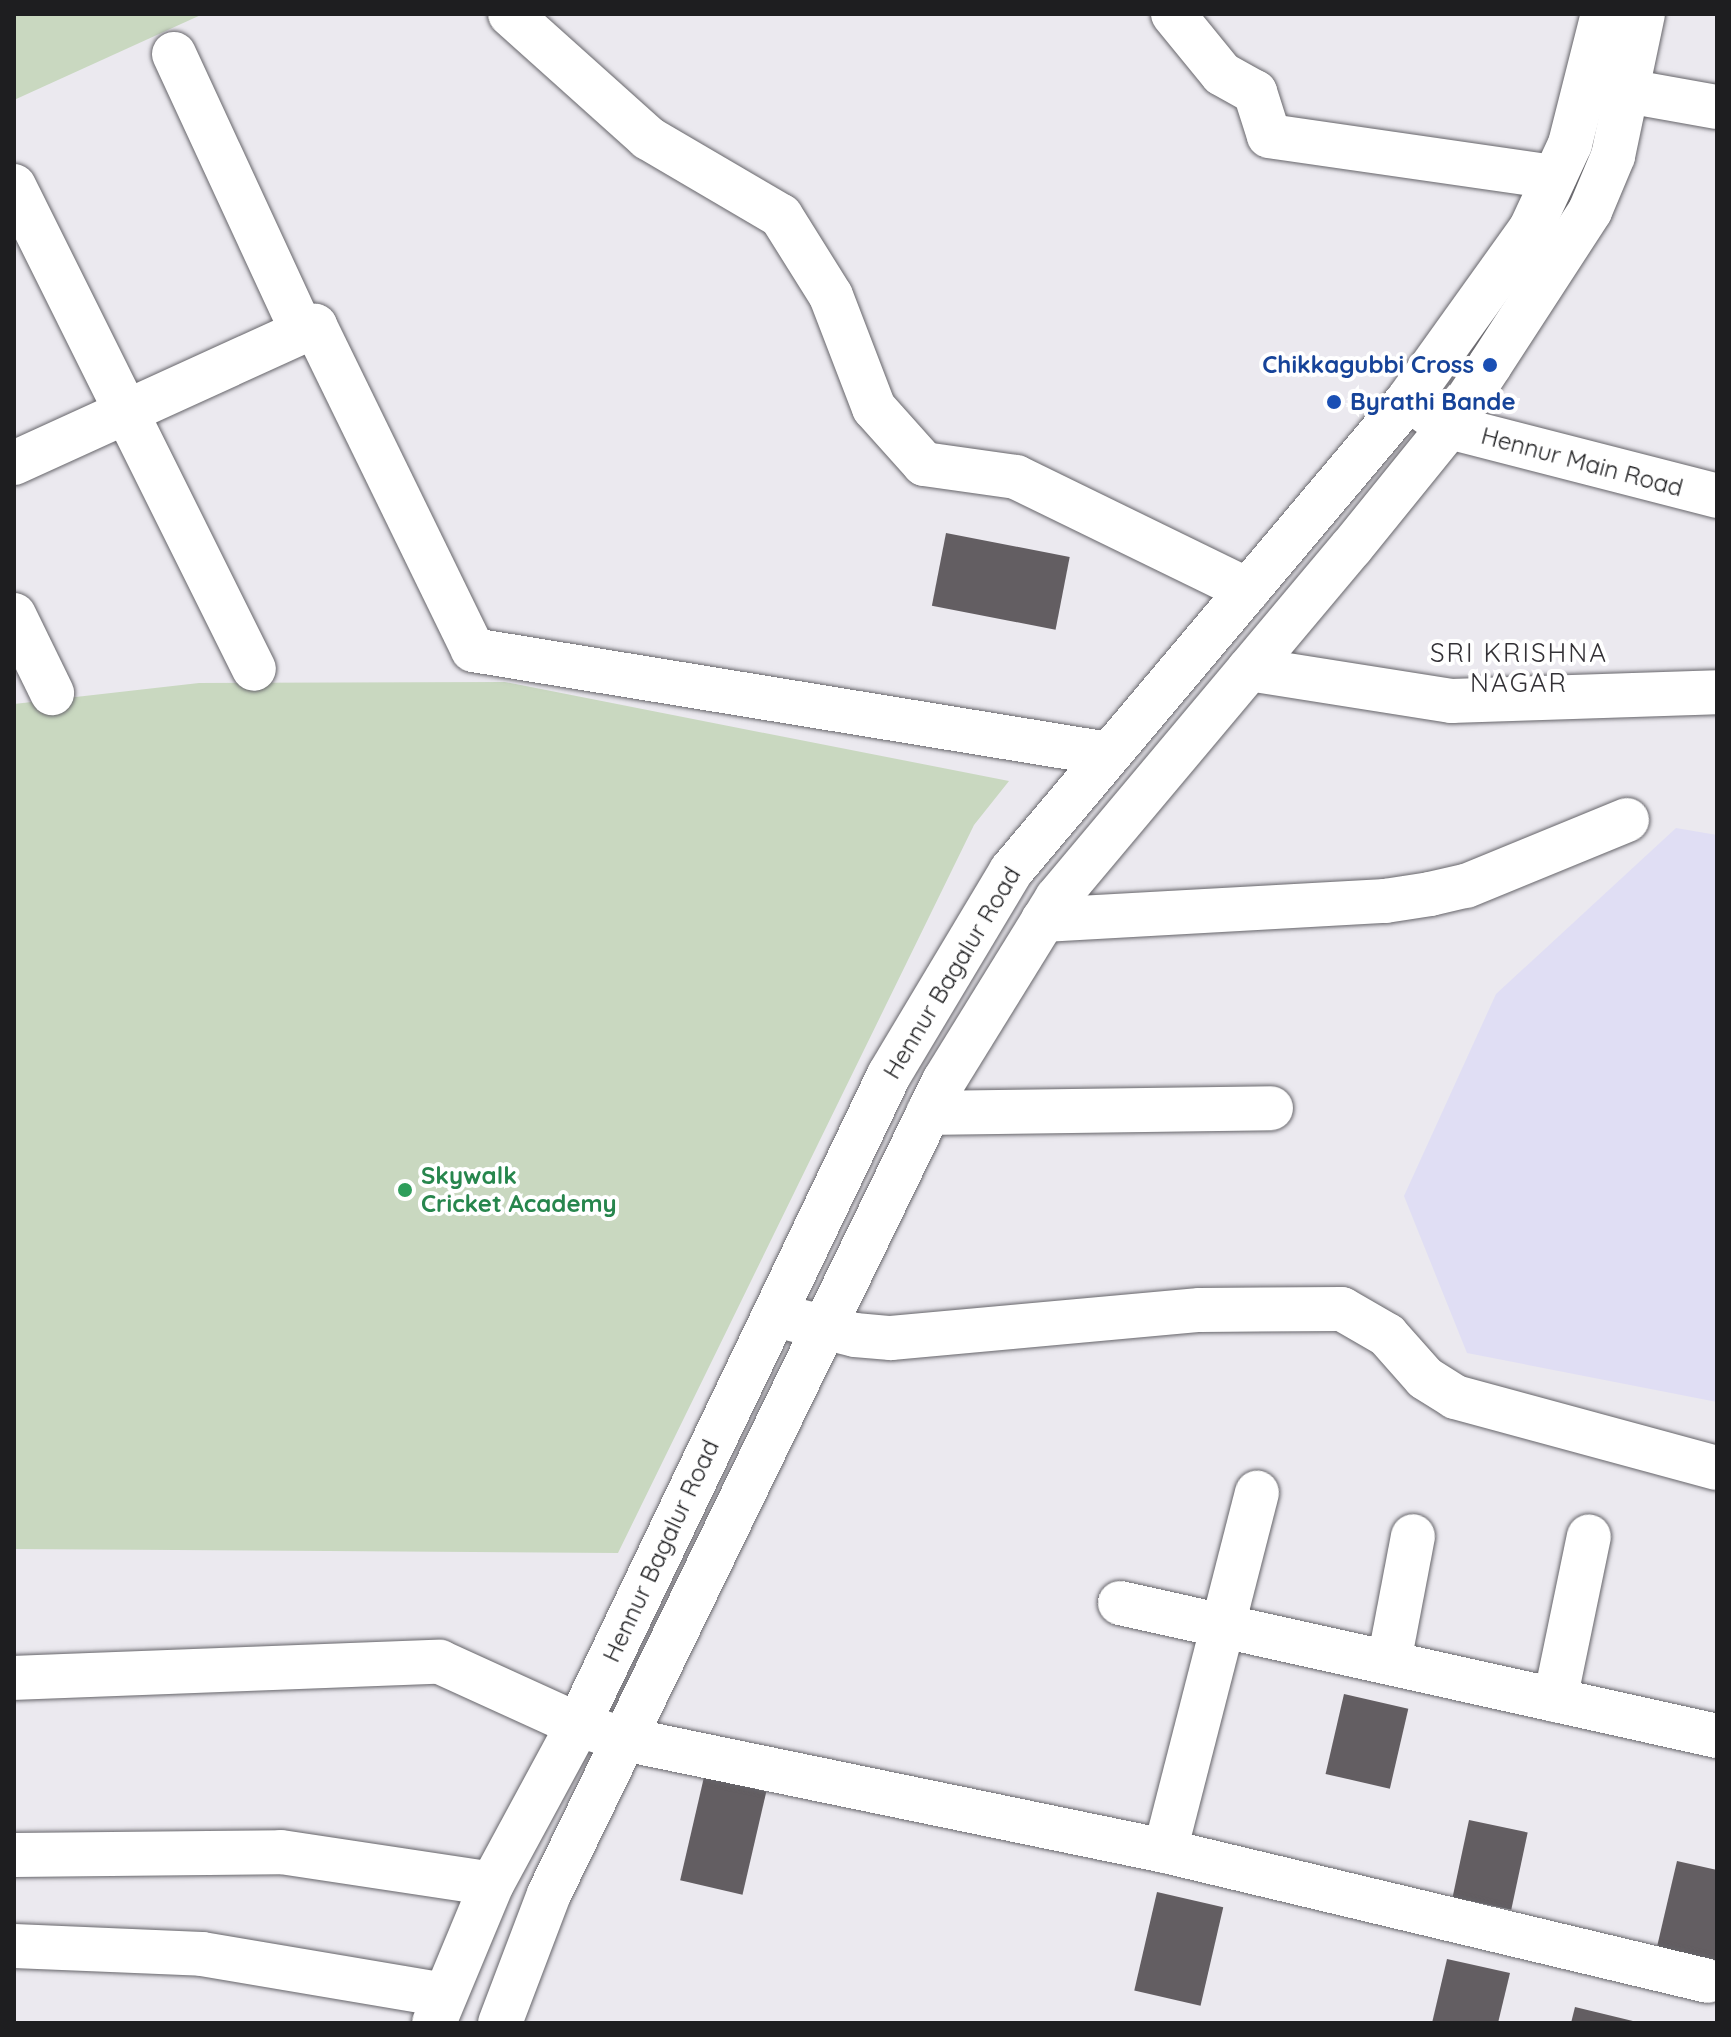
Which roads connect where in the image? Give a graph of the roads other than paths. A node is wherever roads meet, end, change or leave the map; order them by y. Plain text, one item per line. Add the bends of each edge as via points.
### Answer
1 (510, 14) edge
2 (1173, 14) edge
3 (1603, 14) edge
4 (1643, 14) edge
5 (174, 54) dead end
6 (1627, 91) junction
7 (1717, 107) edge
8 (1613, 156) junction
9 (1562, 160) junction
10 (14, 186) edge
11 (302, 331) junction
12 (1408, 400) junction
13 (126, 412) junction
14 (1449, 427) junction
15 (14, 463) edge
16 (1717, 496) edge
17 (1248, 590) junction
18 (14, 615) edge
19 (254, 669) dead end
20 (1249, 669) junction
21 (1717, 692) edge
22 (52, 693) dead end
23 (1108, 754) junction
24 (1627, 820) dead end
25 (1043, 920) junction
26 (1271, 1108) dead end
27 (928, 1113) junction
28 (775, 1315) junction
29 (823, 1329) junction
30 (1717, 1468) edge
31 (1257, 1493) dead end
32 (1413, 1536) dead end
33 (1589, 1536) dead end
34 (1120, 1603) dead end
35 (1223, 1625) junction
36 (1389, 1662) junction
37 (14, 1678) edge
38 (1555, 1700) junction
39 (578, 1725) junction
40 (1717, 1736) edge
41 (624, 1739) junction
42 (1165, 1851) junction
43 (14, 1855) edge
44 (492, 1884) junction
45 (14, 1946) edge
46 (1708, 1981) dead end
47 (440, 2009) edge
48 (500, 2023) edge

1 - 17 street via 648,138 781,216 831,296 874,408 924,464 1016,477
2 - 9 street via 1222,74 1255,92 1269,136
3 - 9 street, Hennur Bagalur Road
4 - 6 street, Hennur Bagalur Road
5 - 11 street
6 - 7 street
6 - 8 street, Hennur Bagalur Road
8 - 9 street
8 - 14 street, Hennur Bagalur Road via 1590,211
9 - 12 street, Hennur Bagalur Road via 1531,228
10 - 13 street
11 - 13 street
11 - 23 street via 315,326 473,650
12 - 14 street, Hennur Main Road
12 - 17 street, Hennur Bagalur Road
13 - 15 street
13 - 19 street
14 - 16 street, Hennur Main Road
14 - 20 street, Hennur Bagalur Road
17 - 23 street, Hennur Bagalur Road
18 - 22 street
20 - 21 street via 1451,701
20 - 25 street, Hennur Bagalur Road
23 - 28 street, Hennur Bagalur Road via 1011,871 889,1075
24 - 25 street via 1466,886 1430,894
25 - 27 street, Hennur Bagalur Road
26 - 27 street
27 - 29 street, Hennur Bagalur Road
28 - 29 street
28 - 39 street, Hennur Bagalur Road
29 - 30 street via 891,1338 1200,1310 1342,1309 1387,1335 1425,1378 1455,1397
29 - 41 street, Hennur Bagalur Road
31 - 35 street
32 - 36 street
33 - 38 street
34 - 35 street
35 - 36 street
35 - 42 street
36 - 38 street
37 - 39 street via 440,1662
38 - 40 street
39 - 41 street
39 - 44 street, Hennur Bagalur Road
41 - 42 street
41 - 48 street, Hennur Bagalur Road via 549,1894
42 - 46 street
43 - 44 street via 281,1852
44 - 47 street, Hennur Bagalur Road
45 - 47 street via 202,1954

